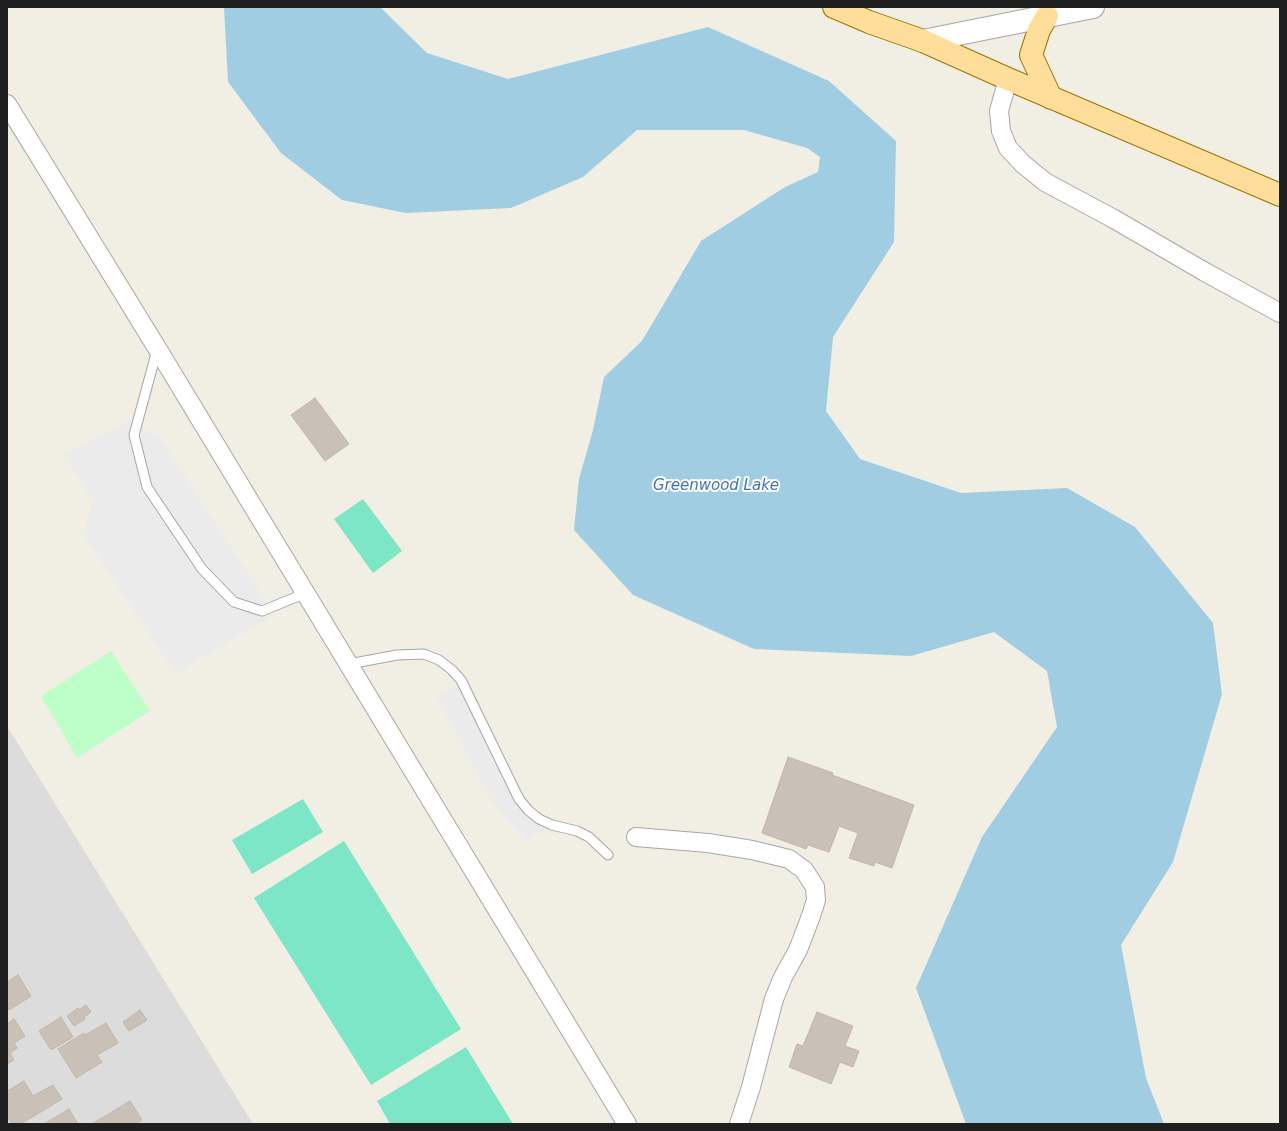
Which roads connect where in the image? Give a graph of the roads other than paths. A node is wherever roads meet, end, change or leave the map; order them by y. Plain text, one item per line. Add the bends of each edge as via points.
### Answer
1 (834, 7) edge
2 (1093, 7) edge
3 (1046, 16) junction
4 (923, 41) junction
5 (1008, 79) junction
6 (1051, 98) junction
7 (7, 104) edge
8 (1280, 195) edge
9 (1280, 313) edge
10 (158, 348) junction
11 (306, 593) junction
12 (349, 664) junction
13 (636, 837) dead end
14 (608, 856) dead end
15 (628, 1124) edge
16 (739, 1124) edge

1 - 4 main road
2 - 3 street
3 - 4 street
3 - 6 main road via 1031,56
4 - 5 main road
5 - 6 main road
5 - 9 street via 998,112 1001,131 1008,148 1023,164 1045,182
6 - 8 main road
7 - 10 street
10 - 11 street
10 - 11 lane via 134,435 147,486 202,569 234,602 262,611
11 - 12 street
12 - 14 lane via 397,655 424,654 446,665 461,680 519,799 528,810 552,825 577,831 589,837
12 - 15 street
13 - 16 street via 708,843 789,859 804,870 815,886 816,900 811,916 774,999 752,1087

